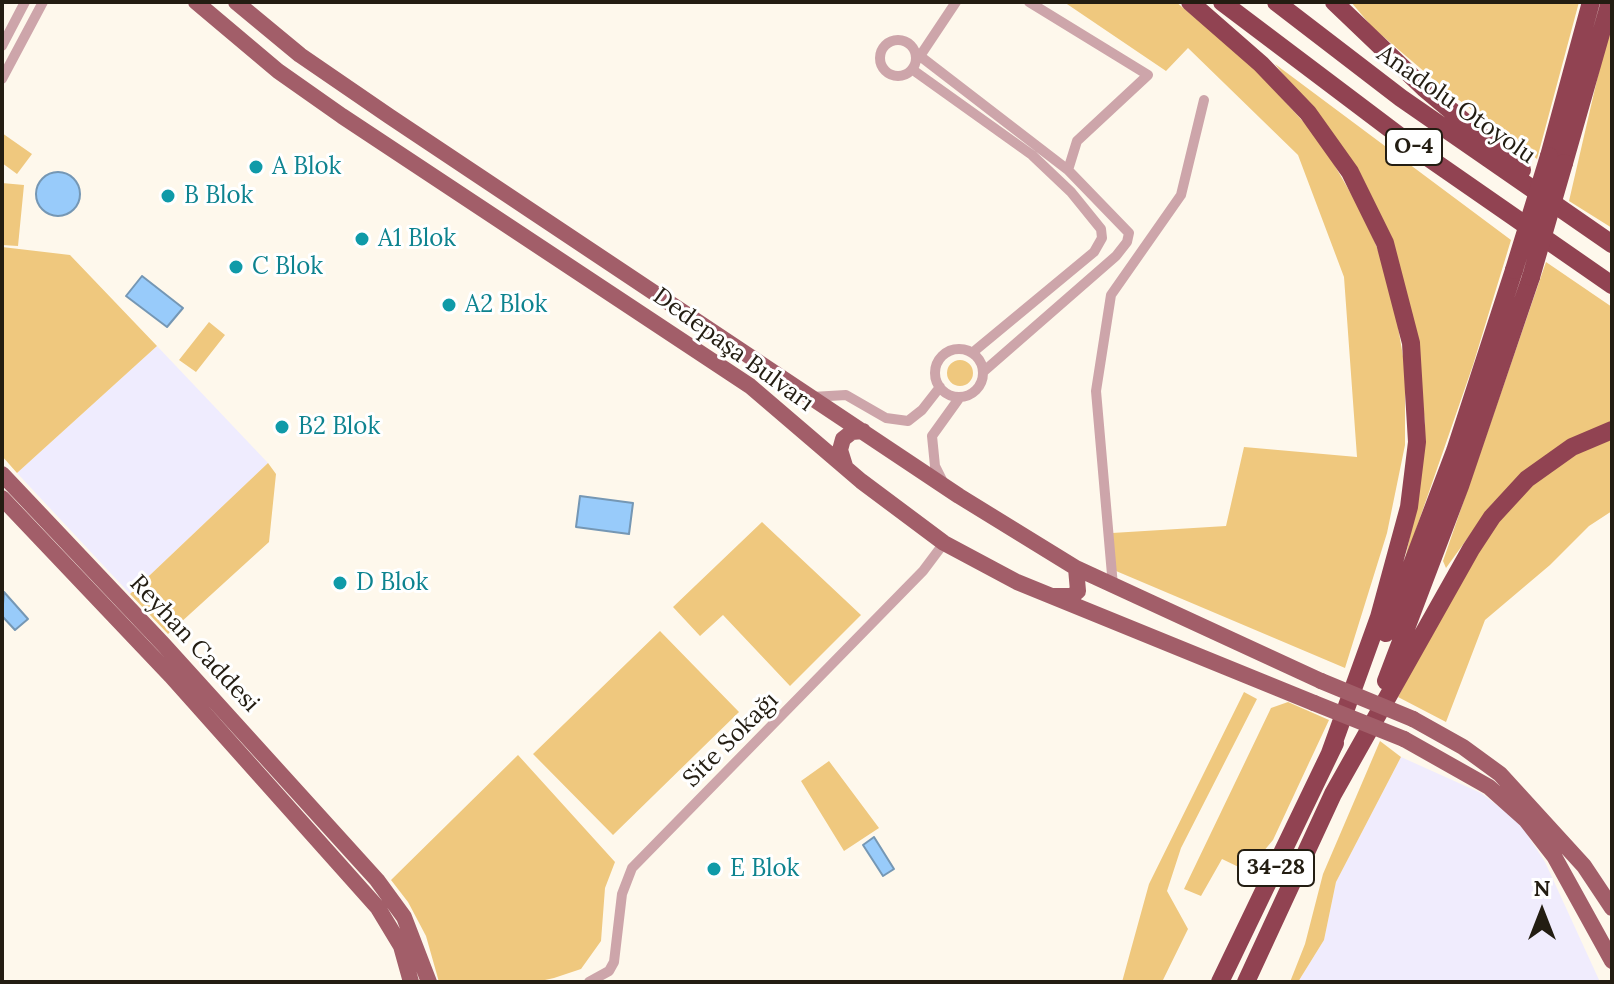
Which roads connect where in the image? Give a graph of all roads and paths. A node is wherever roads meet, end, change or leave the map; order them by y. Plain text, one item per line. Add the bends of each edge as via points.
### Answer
1 (25, 2) edge
2 (43, 2) edge
3 (196, 2) edge
4 (236, 2) edge
5 (956, 2) edge
6 (1029, 2) edge
7 (1190, 2) edge
8 (1222, 2) edge
9 (1276, 2) edge
10 (1334, 2) edge
11 (1591, 2) edge
12 (1610, 2) edge
13 (2, 46) edge
14 (918, 55) junction
15 (913, 70) junction
16 (2, 79) edge
17 (1204, 100) dead end
18 (1556, 159) junction
19 (1068, 170) junction
20 (1118, 220) junction
21 (1581, 222) junction
22 (1101, 234) junction
23 (1612, 244) edge
24 (1125, 246) junction
25 (1523, 274) junction
26 (1612, 285) edge
27 (972, 353) junction
28 (983, 372) junction
29 (940, 387) junction
30 (811, 397) junction
31 (960, 397) junction
32 (1612, 430) edge
33 (863, 431) junction
34 (846, 466) junction
35 (2, 474) edge
36 (946, 487) junction
37 (4, 502) edge
38 (944, 543) junction
39 (1076, 568) junction
40 (1113, 586) junction
41 (1050, 596) junction
42 (1330, 753) junction
43 (1355, 758) junction
44 (348, 849) junction
45 (335, 861) junction
46 (1612, 908) edge
47 (1612, 961) edge
48 (411, 982) edge
49 (429, 982) edge
50 (589, 982) edge
51 (1220, 982) edge
52 (1246, 982) edge

1 - 13 street
2 - 16 street
3 - 34 main road, Dedepaşa Bulvarı via 342,116 750,386
4 - 30 main road, Dedepaşa Bulvarı via 300,55
5 - 14 street
6 - 19 street via 1148,75 1077,141
7 - 42 highway via 1308,113 1350,172 1385,243 1411,343 1417,442 1409,507 1379,617
8 - 26 highway, O-4 via 1426,156
9 - 21 highway, Anadolu Otoyolu / O-4 via 1401,98
10 - 21 highway via 1424,88
11 - 18 highway
12 - 18 highway
14 - 15 street
14 - 15 street via 899,40 888,43 881,53 881,66 889,75 902,77
14 - 19 street
15 - 22 street via 1032,155 1071,192
17 - 40 street via 1181,195 1111,295 1096,391
18 - 25 highway, bridge
19 - 20 street
20 - 22 street via 1109,222
20 - 24 street via 1129,233
21 - 23 highway, Anadolu Otoyolu / O-4
22 - 24 street via 1110,247
22 - 27 street via 1079,264
24 - 28 street
25 - 42 highway via 1373,666
25 - 43 highway via 1455,501
27 - 28 street
27 - 29 street via 956,349 942,357 936,371
28 - 31 street via 975,392
29 - 30 street via 908,421 886,418 846,395
29 - 31 street
30 - 33 main road, Dedepaşa Bulvarı
31 - 36 street via 932,436 935,466
32 - 43 highway via 1572,447 1540,469 1492,517 1450,581
33 - 34 main road via 843,439 840,450
33 - 36 main road, Dedepaşa Bulvarı
34 - 38 main road, Dedepaşa Bulvarı
35 - 44 main road, Reyhan Caddesi
36 - 39 main road, Dedepaşa Bulvarı
37 - 45 main road, Reyhan Caddesi via 171,676
38 - 41 main road, Dedepaşa Bulvarı
38 - 50 street, Site Sokağı via 923,571 632,868 622,894 614,962
39 - 40 main road, Dedepaşa Bulvarı
39 - 41 main road via 1078,591
40 - 46 main road, Dedepaşa Bulvarı, bridge via 1413,719 1463,747 1500,774 1584,866
41 - 47 main road, Dedepaşa Bulvarı, bridge via 1404,739 1489,787 1526,820 1554,856
42 - 51 highway, 34-28
43 - 52 highway, 34-28 via 1333,794
44 - 45 main road
44 - 49 main road, Reyhan Caddesi via 404,917
45 - 48 main road, Reyhan Caddesi via 392,928

